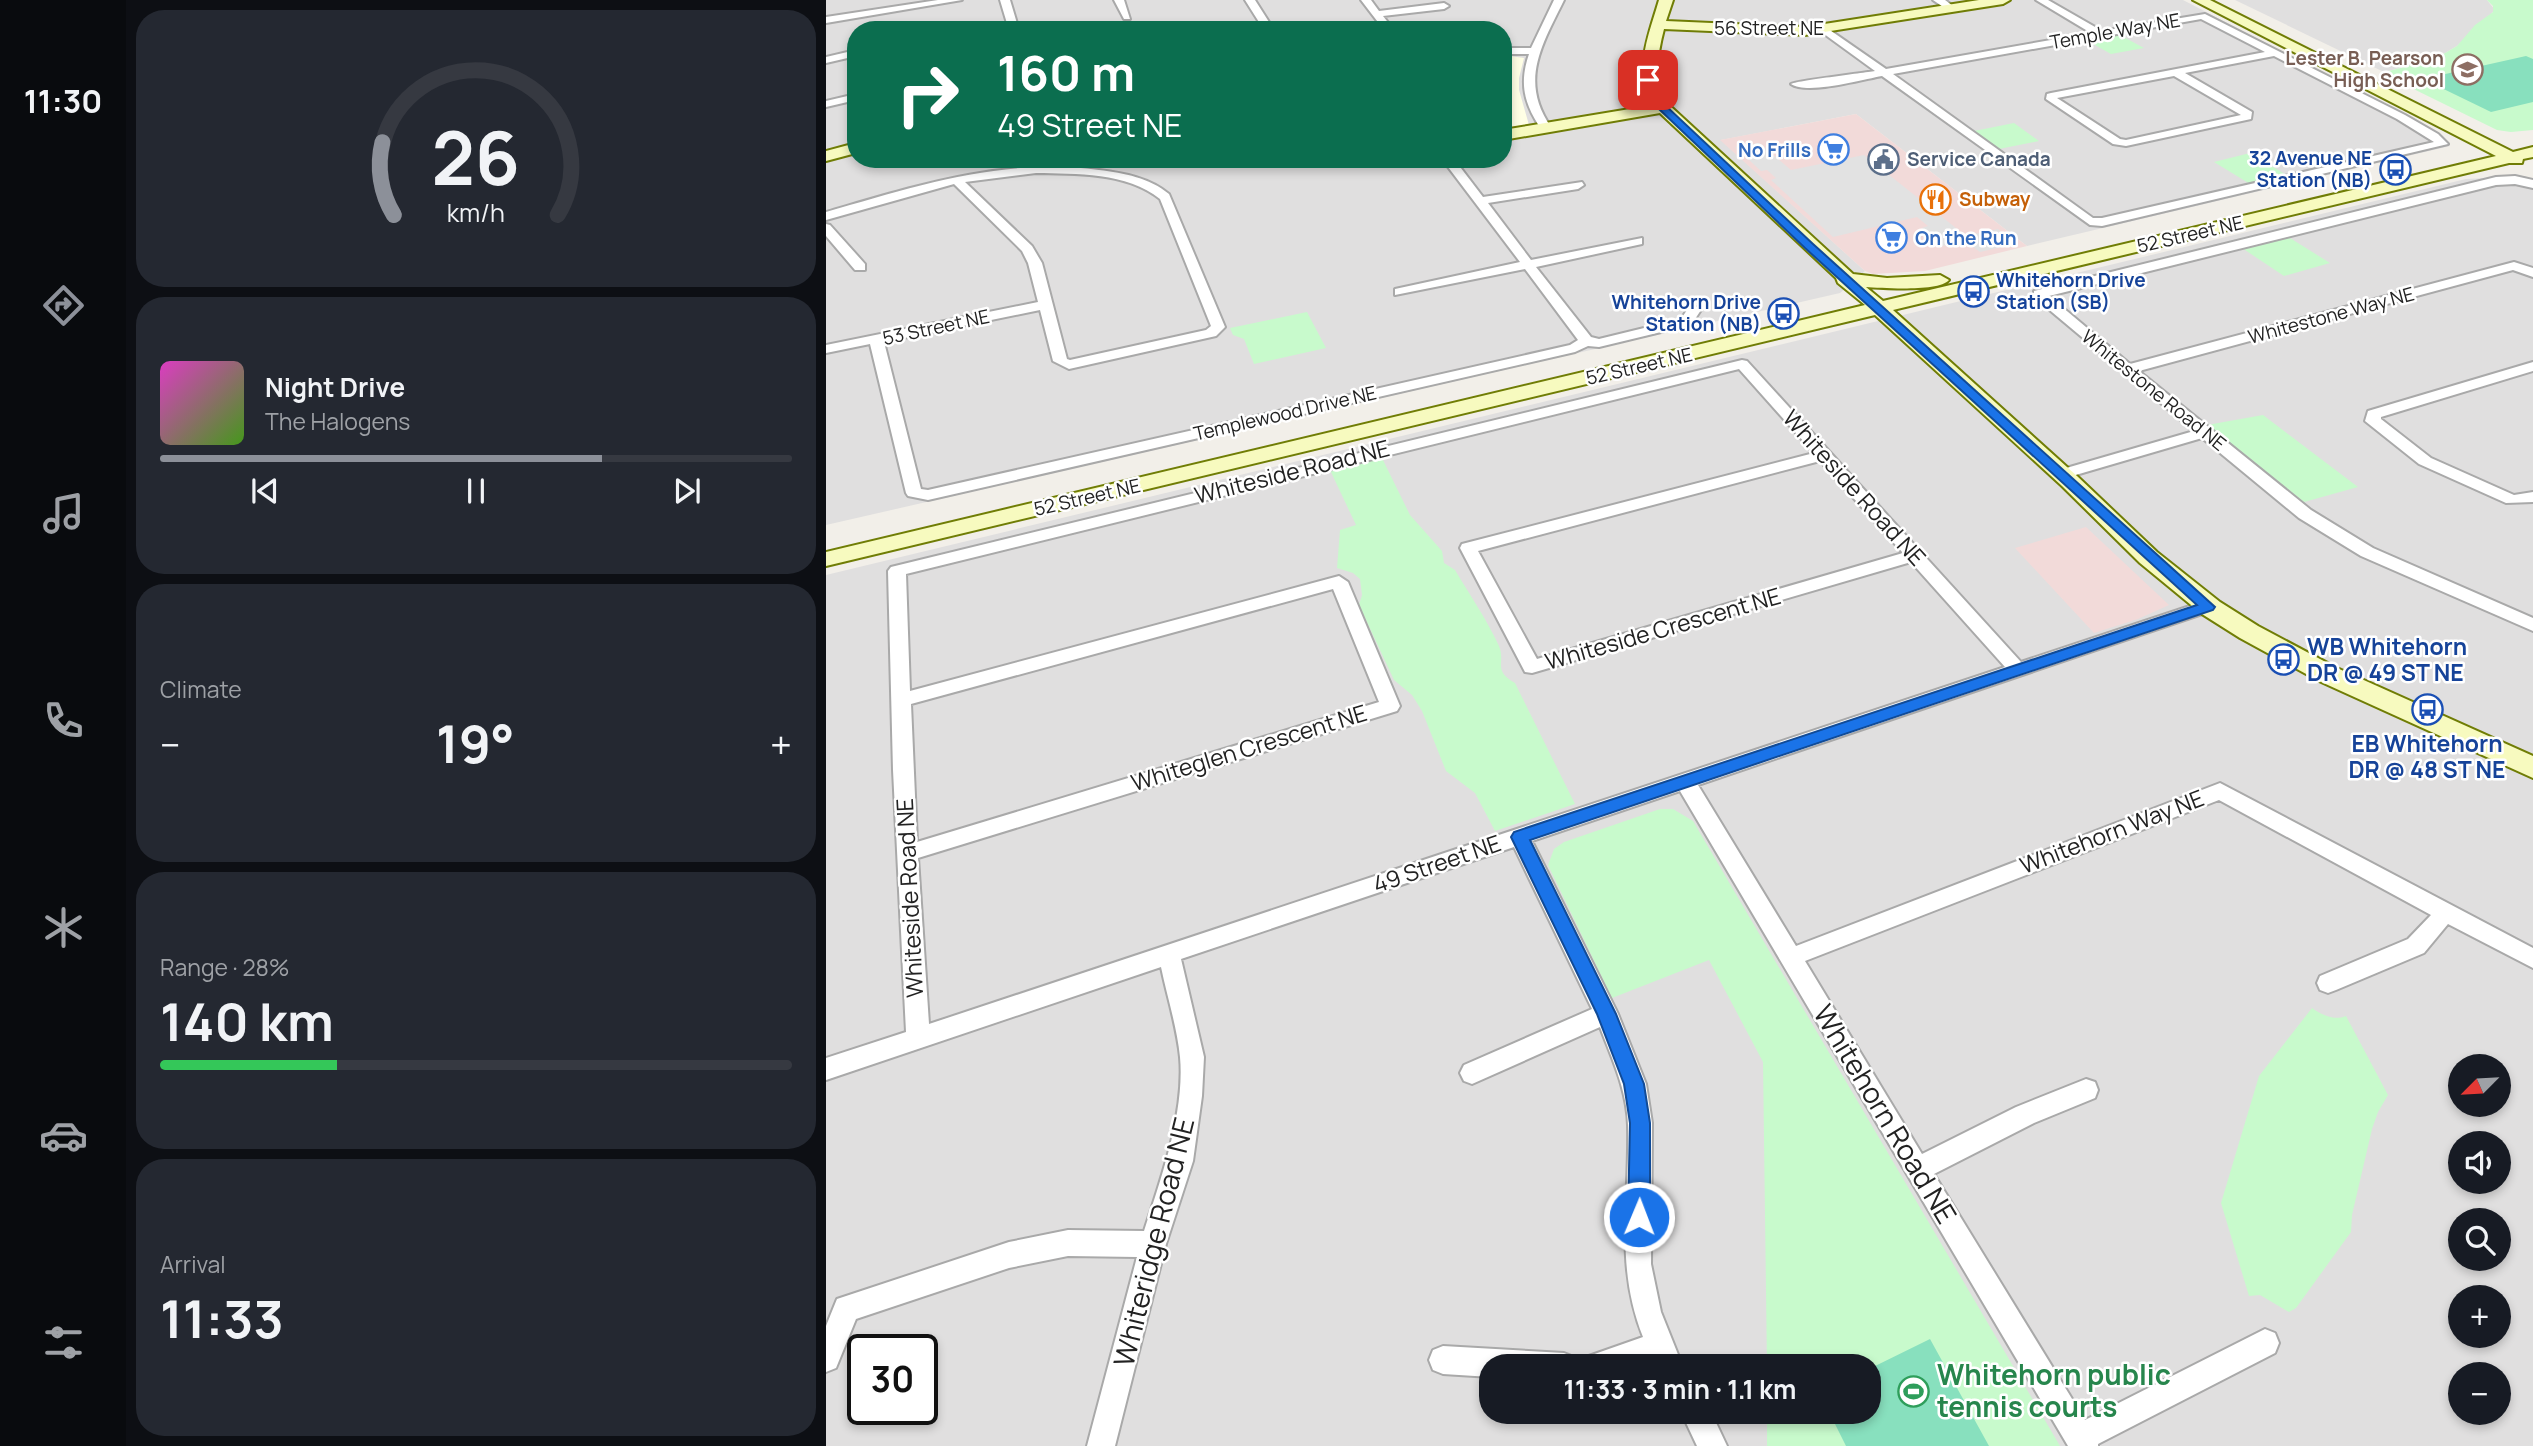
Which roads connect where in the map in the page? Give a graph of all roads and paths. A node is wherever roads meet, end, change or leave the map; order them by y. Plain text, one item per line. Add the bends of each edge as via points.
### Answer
1 (957, 0) edge
2 (1005, 0) edge
3 (1119, 0) edge
4 (1250, 0) edge
5 (1366, 0) edge
6 (1559, 0) edge
7 (1666, 0) edge
8 (1938, 0) edge
9 (2003, 0) edge
10 (2041, 0) edge
11 (2200, 0) edge
12 (2218, 0) edge
13 (1444, 6) dead end
14 (1952, 9) junction
15 (1377, 14) junction
16 (1127, 17) dead end
17 (826, 20) edge
18 (1011, 21) edge
19 (1263, 21) edge
20 (1382, 21) edge
21 (1659, 25) junction
22 (1824, 29) junction
23 (2099, 33) junction
24 (1512, 51) edge
25 (1533, 51) junction
26 (2275, 53) junction
27 (847, 55) edge
28 (826, 60) edge
29 (2175, 72) junction
30 (1884, 73) junction
31 (1796, 84) dead end
32 (847, 99) edge
33 (826, 104) edge
34 (1663, 107) junction
35 (1545, 127) junction
36 (2451, 127) junction
37 (2480, 132) joint
38 (1512, 133) edge
39 (847, 150) edge
40 (2522, 151) edge
41 (826, 156) edge
42 (2469, 156) junction
43 (1455, 168) edge
44 (2456, 171) junction
45 (956, 180) junction
46 (2533, 184) edge
47 (1578, 185) dead end
48 (1479, 201) junction
49 (826, 216) edge
50 (826, 228) edge
51 (1637, 241) dead end
52 (1528, 264) junction
53 (860, 267) dead end
54 (2533, 273) edge
55 (1844, 279) junction
56 (1940, 280) junction
57 (1400, 292) dead end
58 (1872, 303) junction
59 (1045, 305) junction
60 (1694, 310) dead end
61 (1824, 322) junction
62 (1896, 325) junction
63 (876, 339) junction
64 (1586, 341) junction
65 (826, 349) edge
66 (2533, 366) edge
67 (2129, 369) junction
68 (2206, 432) junction
69 (1824, 455) junction
70 (2062, 474) junction
71 (2533, 497) edge
72 (826, 543) edge
73 (1915, 555) junction
74 (826, 559) edge
75 (2208, 607) junction
76 (2533, 625) edge
77 (2018, 670) junction
78 (900, 700) junction
79 (2530, 762) edge
80 (1685, 781) junction
81 (1520, 837) junction
82 (906, 853) junction
83 (2444, 911) junction
84 (1169, 954) junction
85 (1791, 957) junction
86 (2533, 959) edge
87 (2329, 983) dead end
88 (1606, 1014) junction
89 (918, 1038) junction
90 (826, 1069) edge
91 (1472, 1073) dead end
92 (2086, 1090) dead end
93 (1918, 1169) junction
94 (1153, 1244) junction
95 (2265, 1343) dead end
96 (1663, 1354) edge
97 (826, 1357) edge
98 (1443, 1360) dead end
99 (1479, 1362) edge
100 (1701, 1424) edge
101 (2082, 1442) edge
102 (1101, 1446) edge
103 (1713, 1446) edge

1 - 17 street via 839,13
2 - 18 street
3 - 16 street
4 - 19 street
5 - 15 street
6 - 25 street
7 - 21 main road
8 - 14 street
9 - 14 main road, 56 Street NE
10 - 23 street
11 - 36 main road
12 - 37 main road
13 - 15 street
14 - 22 main road, 56 Street NE
15 - 20 street
21 - 22 main road, 56 Street NE
21 - 34 main road via 1648,80
22 - 30 street
23 - 26 street, Temple Way NE via 2202,16
23 - 30 street, Temple Way NE
24 - 25 street
25 - 35 street via 1527,91
26 - 29 street
26 - 30 street, Temple Way NE via 2412,123 2442,144 2102,222 2090,221
27 - 28 street
29 - 29 street via 2247,117 2126,143 2117,142 2051,99
30 - 31 street, Temple Way NE
32 - 33 street
34 - 35 main road
34 - 55 main road
35 - 38 main road
36 - 40 main road
36 - 42 main road via 2468,141
37 - 40 main road
39 - 41 main road
40 - 42 main road, 52 Street NE
40 - 44 main road, 52 Street NE
40 - 44 main road via 2517,167
42 - 56 main road, 52 Street NE
43 - 48 street
44 - 58 main road, 52 Street NE
45 - 49 street
45 - 59 street via 1027,248
45 - 59 street via 1035,168 1099,173 1149,186 1165,197 1218,327 1211,333 1069,365 1060,362
46 - 67 street, Whitestone Road NE via 2496,181 2039,293
47 - 48 street
48 - 52 street
50 - 53 street
51 - 52 street
52 - 57 street
52 - 64 street
54 - 67 street, Whitestone Way NE via 2514,266
55 - 56 main road via 1887,284
55 - 58 main road
56 - 58 main road, 52 Street NE
58 - 61 main road, 52 Street NE
58 - 62 main road
58 - 72 main road, 52 Street NE
59 - 63 street, 53 Street NE
60 - 64 street via 1686,321 1599,343
61 - 62 main road via 1870,320
61 - 74 main road, 52 Street NE
62 - 70 main road
63 - 64 street, Templewood Drive NE via 914,493 928,495 1575,348
63 - 65 street, 53 Street NE
66 - 71 street via 2373,414 2373,421 2425,461 2512,500
67 - 68 street, Whitestone Road NE
68 - 70 street
68 - 76 street, Whitestone Road NE via 2336,535
69 - 73 street, Whiteside Road NE
69 - 73 street, Whiteside Crescent NE via 1468,548 1532,667
69 - 78 street, Whiteside Road NE via 1742,363 897,571
70 - 75 main road
73 - 77 street, Whiteside Road NE
75 - 77 street, 49 Street NE
75 - 79 main road via 2278,650
77 - 80 street, 49 Street NE
78 - 82 street, Whiteside Road NE
78 - 82 street, Whiteglen Crescent NE via 1339,582 1390,706
80 - 81 street, 49 Street NE
80 - 85 street, Whitehorn Road NE
81 - 84 street, 49 Street NE
81 - 88 street
82 - 89 street, Whiteside Road NE
83 - 85 street, Whitehorn Way NE via 2220,791
83 - 86 street, Whitehorn Way NE
83 - 87 street via 2416,946
84 - 89 street, 49 Street NE
84 - 94 street, Whiteridge Road NE via 1192,1058 1191,1096 1180,1161
85 - 93 street, Whitehorn Road NE
88 - 91 street
88 - 96 street via 1634,1084 1640,1123 1638,1264 1647,1312
89 - 90 street, 49 Street NE
92 - 93 street
93 - 101 street, Whitehorn Road NE
94 - 97 street via 1068,1243 1009,1255 847,1309
94 - 102 street, Whiteridge Road NE
95 - 101 street via 2201,1373
98 - 99 street
100 - 103 street

